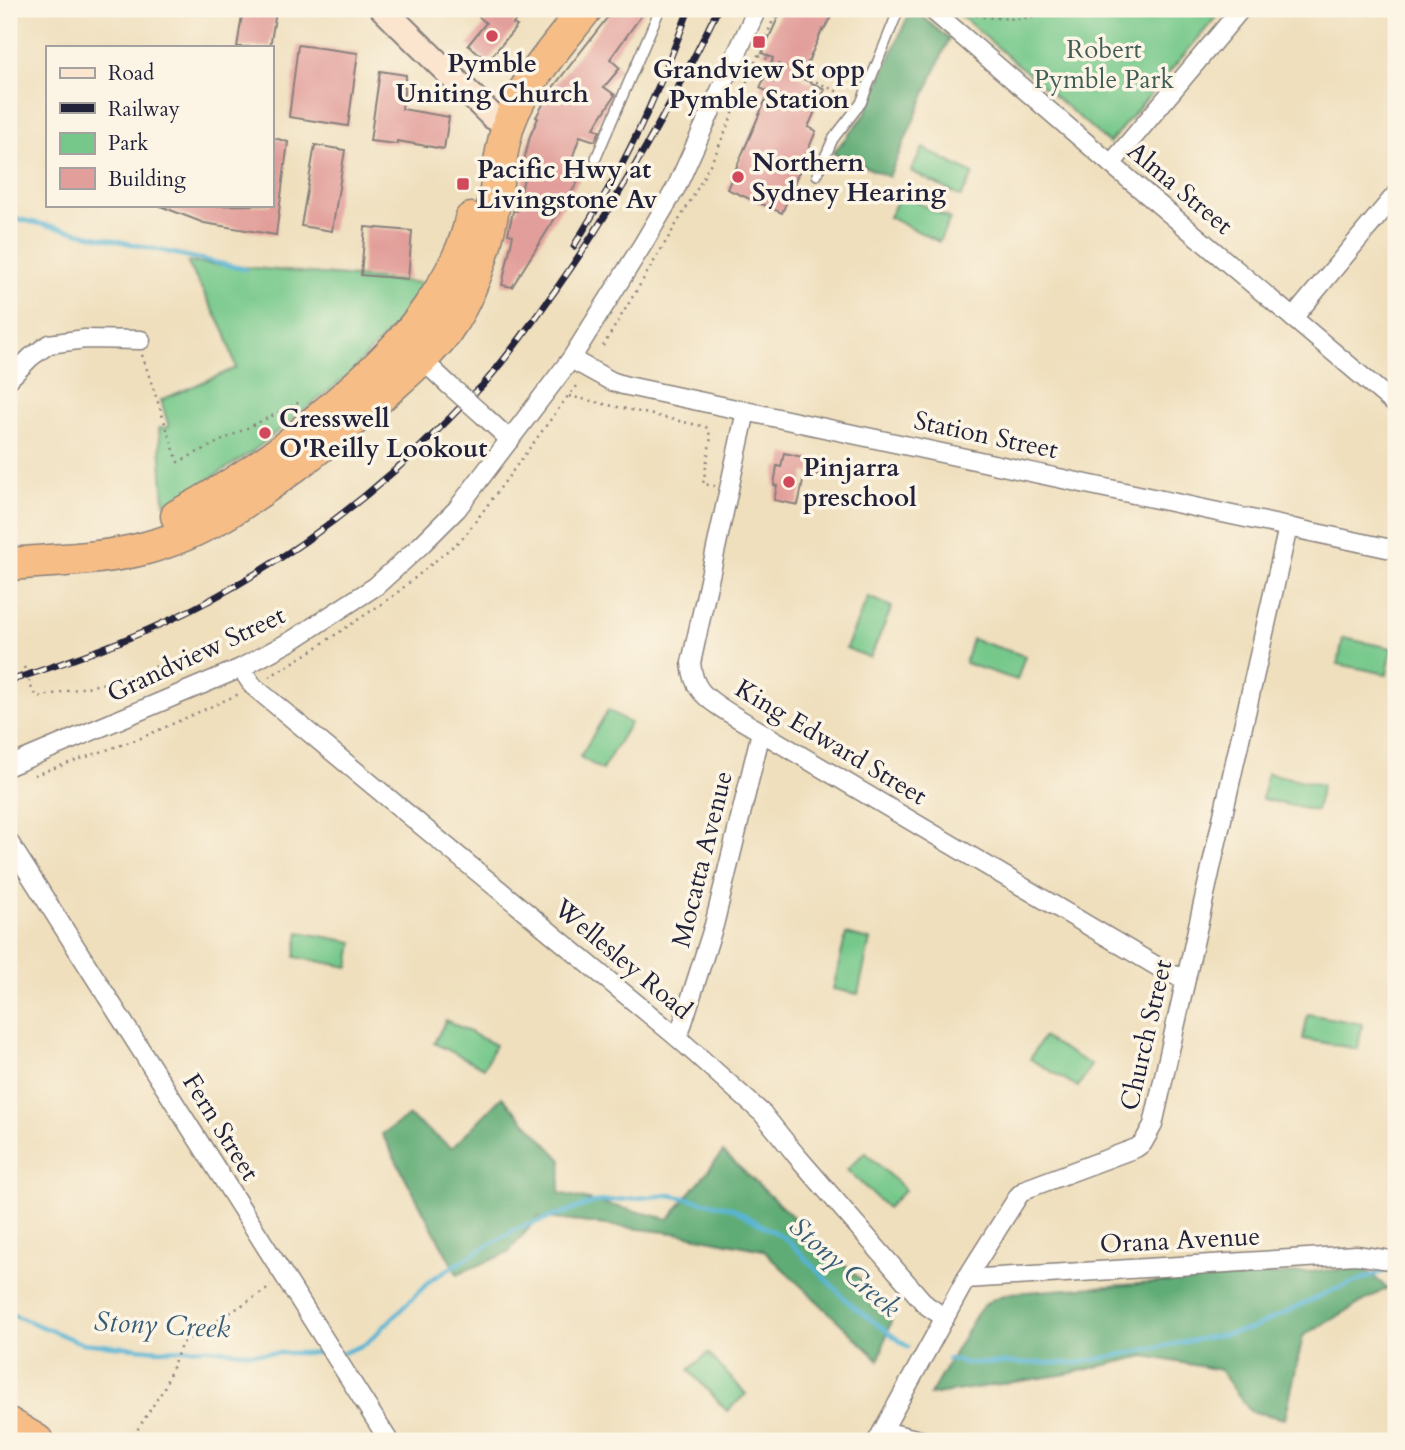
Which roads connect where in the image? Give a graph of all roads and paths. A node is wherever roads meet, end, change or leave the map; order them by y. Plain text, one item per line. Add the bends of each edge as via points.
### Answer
1 (383, 9) edge
2 (559, 9) edge
3 (586, 9) edge
4 (660, 9) edge
5 (757, 9) edge
6 (899, 9) edge
7 (931, 9) edge
8 (1065, 9) edge
9 (1138, 9) edge
10 (1241, 9) edge
11 (959, 13) dead end
12 (1060, 14) junction
13 (758, 55) dead end
14 (861, 103) junction
15 (501, 120) junction
16 (596, 158) dead end
17 (1111, 164) junction
18 (817, 175) dead end
19 (1396, 194) edge
20 (1293, 318) junction
21 (138, 340) joint
22 (412, 350) junction
23 (571, 359) junction
24 (9, 379) edge
25 (568, 396) dead end
26 (309, 398) dead end
27 (1396, 405) edge
28 (746, 411) junction
29 (510, 440) junction
30 (718, 487) dead end
31 (1288, 527) junction
32 (9, 547) edge
33 (1396, 550) edge
34 (9, 564) edge
35 (290, 642) junction
36 (24, 667) dead end
37 (241, 668) junction
38 (273, 674) dead end
39 (267, 678) dead end
40 (242, 692) dead end
41 (761, 732) junction
42 (9, 766) edge
43 (35, 775) dead end
44 (9, 842) edge
45 (1186, 978) junction
46 (678, 1038) junction
47 (1396, 1263) edge
48 (282, 1272) junction
49 (966, 1279) junction
50 (945, 1318) junction
51 (9, 1424) edge
52 (880, 1436) edge
53 (37, 1441) edge
54 (130, 1441) edge
55 (389, 1441) edge
56 (924, 1441) edge

1 - 15 street
2 - 15 highway via 504,87
3 - 15 highway
4 - 16 lane
5 - 23 street, Grandview Street via 677,186
6 - 14 lane
7 - 17 street, Alma Street
8 - 12 path
9 - 12 path via 1106,18
10 - 17 street
11 - 12 path via 1015,19
13 - 14 path
14 - 18 lane via 833,139
15 - 22 highway via 500,160 476,274 444,333
17 - 20 street, Alma Street
19 - 20 street
20 - 27 street, Alma Street
21 - 24 street via 49,344
21 - 26 path via 178,462
22 - 29 street, bridge
22 - 32 highway via 373,372 283,449 175,518 107,538
22 - 34 highway via 363,412 258,494 217,519 146,548
23 - 28 street, Station Street via 611,381
23 - 29 street, Grandview Street
25 - 30 path via 706,426 711,437 703,484
28 - 31 street, Station Street
28 - 41 street, King Edward Street via 691,663 699,690
29 - 35 street, Grandview Street via 457,509 421,545 376,586
31 - 33 street, Station Street
31 - 45 street, Church Street
35 - 36 path via 278,621 267,618 124,678 38,698
35 - 37 street, Grandview Street
37 - 42 street, Grandview Street
37 - 46 street, Wellesley Road via 253,686
38 - 39 path
40 - 43 path via 141,738
41 - 45 street, King Edward Street via 1170,974
41 - 46 street, Mocatta Avenue via 714,925
44 - 48 street, Fern Street
45 - 49 street, Church Street via 1153,1125 1143,1143 1026,1189
46 - 50 street, Wellesley Road via 763,1114 926,1306
47 - 49 street, Orana Avenue via 1356,1255
48 - 54 path via 266,1290 182,1343 163,1390
48 - 55 street, Fern Street
49 - 50 street, Church Street
50 - 52 street, Church Street
51 - 53 highway
52 - 56 street

